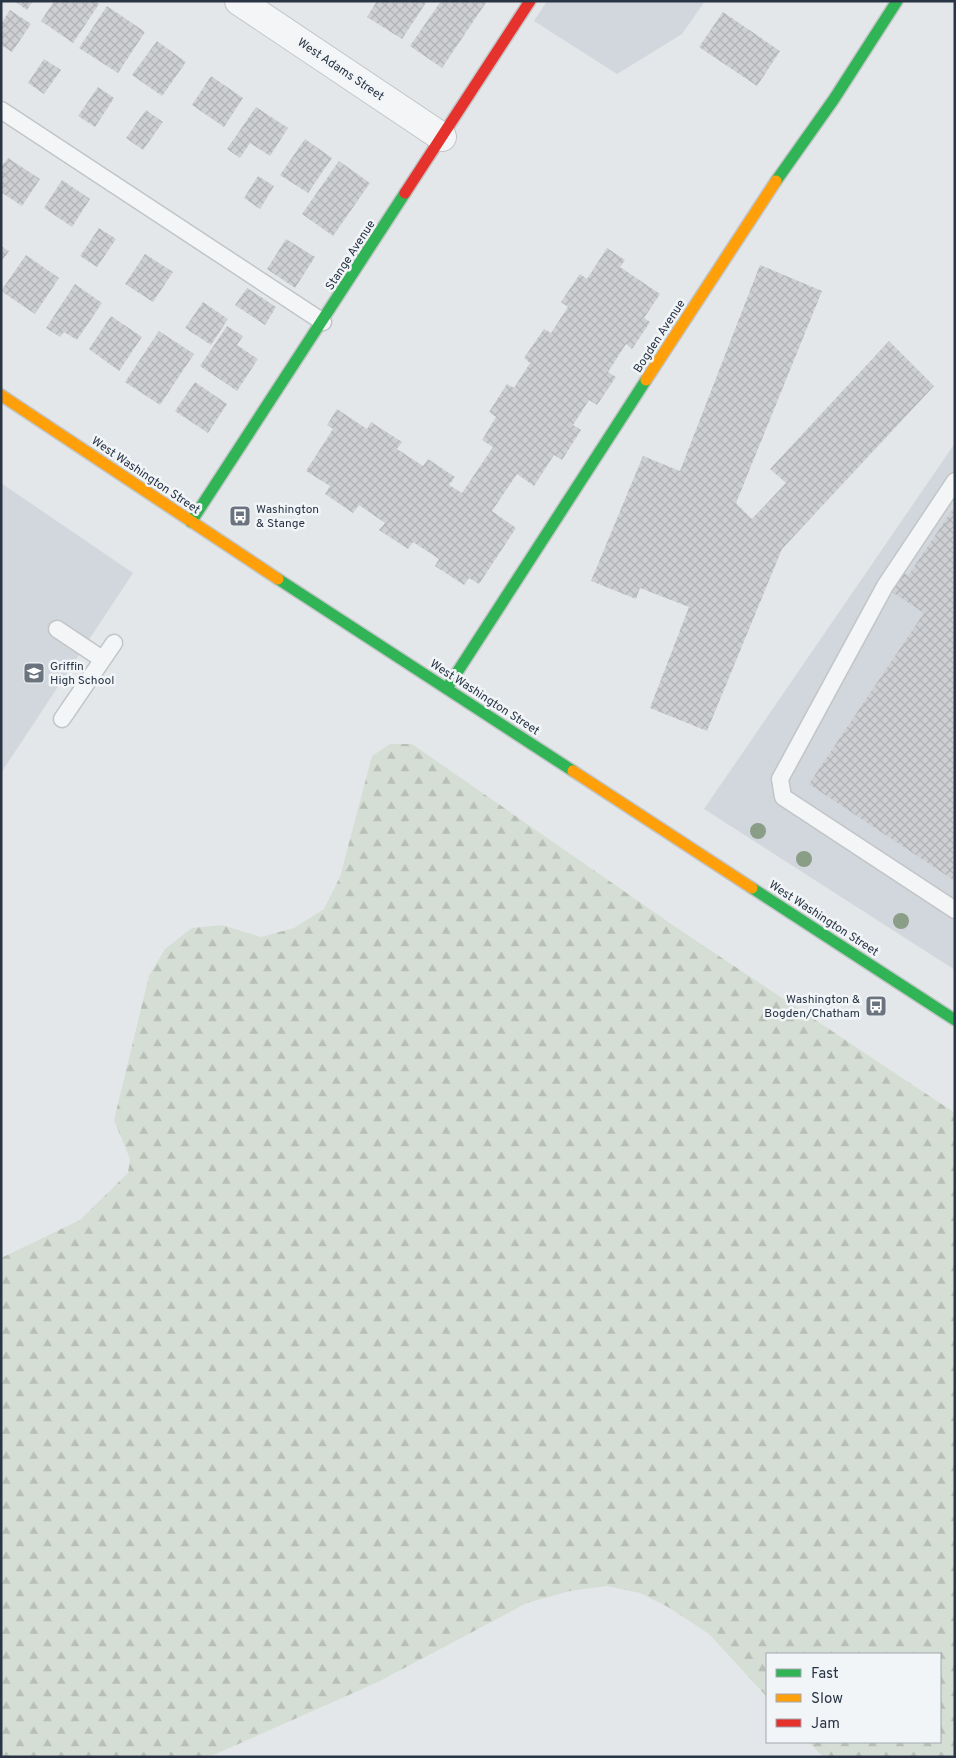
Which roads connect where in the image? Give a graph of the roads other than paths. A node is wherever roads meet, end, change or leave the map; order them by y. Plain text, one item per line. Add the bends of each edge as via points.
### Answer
1 (239, 1) edge
2 (530, 1) edge
3 (897, 1) edge
4 (1, 110) edge
5 (442, 137) junction
6 (323, 322) junction
7 (1, 395) edge
8 (955, 481) edge
9 (191, 522) junction
10 (57, 629) dead end
11 (114, 642) dead end
12 (102, 660) junction
13 (447, 688) junction
14 (62, 719) dead end
15 (955, 910) edge
16 (955, 1020) edge

1 - 5 street, West Adams Street
2 - 5 street, Stange Avenue
3 - 13 street, Bogden Avenue via 834,99 771,187
4 - 6 lane
5 - 6 street, Stange Avenue
6 - 9 street, Stange Avenue
7 - 9 street, West Washington Street
8 - 15 lane via 885,586 780,779 783,796
9 - 13 street, West Washington Street
10 - 12 lane
11 - 12 lane
12 - 14 lane
13 - 16 street, West Washington Street

